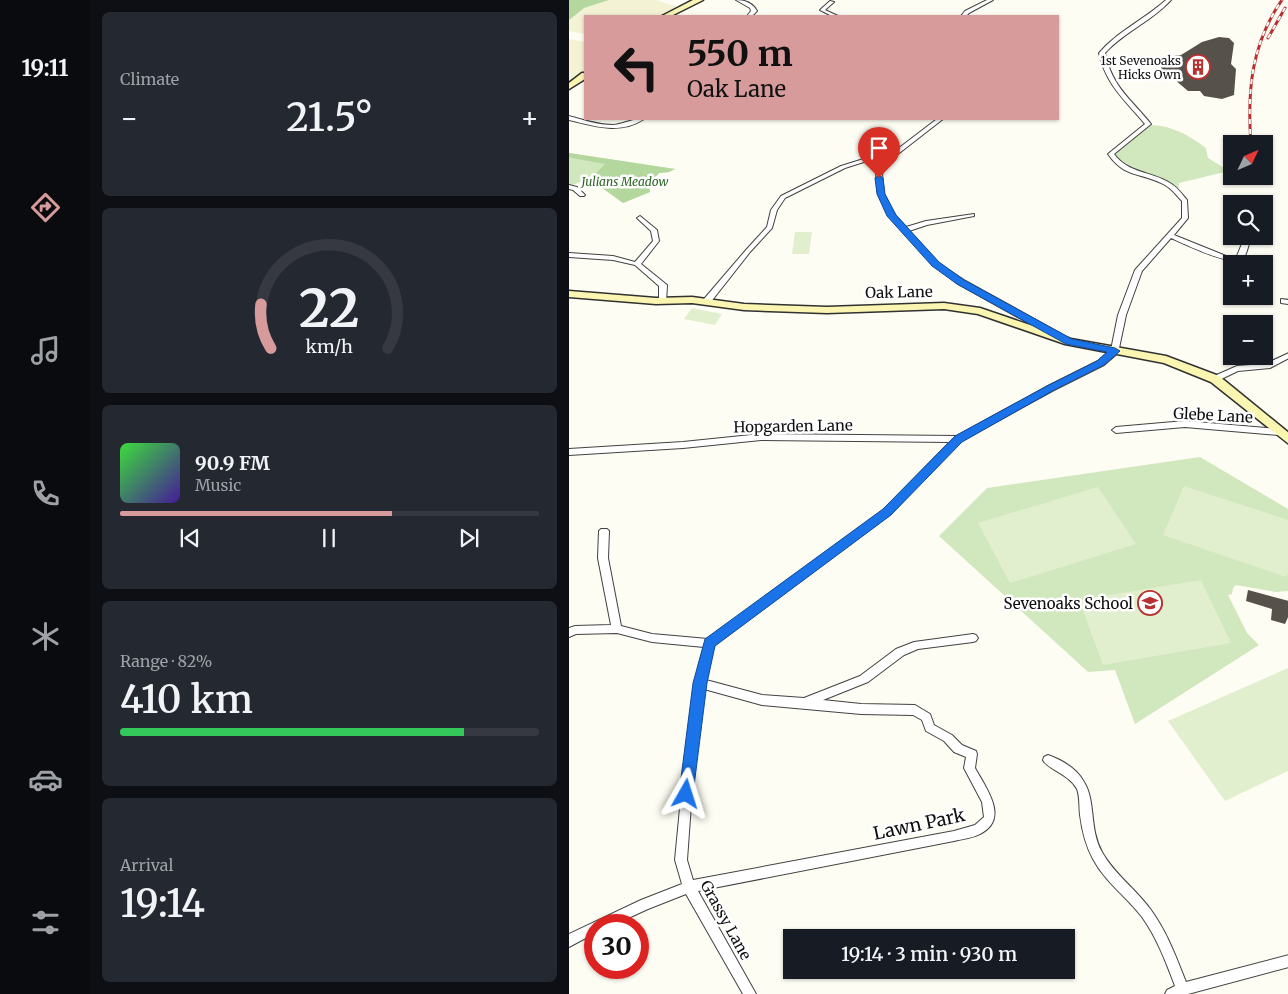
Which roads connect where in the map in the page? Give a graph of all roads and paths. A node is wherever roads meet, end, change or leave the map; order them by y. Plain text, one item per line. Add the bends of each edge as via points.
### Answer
1 (699, 0) edge
2 (738, 0) edge
3 (991, 0) edge
4 (1169, 0) edge
5 (832, 2) dead end
6 (668, 15) edge
7 (750, 15) edge
8 (834, 15) edge
9 (965, 15) edge
10 (584, 75) edge
11 (569, 87) edge
12 (569, 118) edge
13 (638, 120) edge
14 (939, 120) edge
15 (903, 148) junction
16 (569, 187) edge
17 (582, 195) dead end
18 (972, 215) dead end
19 (640, 218) dead end
20 (905, 230) junction
21 (1171, 236) junction
22 (1245, 245) edge
23 (569, 256) edge
24 (637, 264) junction
25 (569, 294) edge
26 (663, 301) junction
27 (707, 302) junction
28 (1069, 342) junction
29 (1115, 351) junction
30 (1288, 355) edge
31 (1215, 379) junction
32 (1116, 430) dead end
33 (1278, 432) junction
34 (959, 439) junction
35 (1288, 440) edge
36 (569, 452) edge
37 (604, 531) dead end
38 (617, 630) junction
39 (569, 633) edge
40 (973, 638) dead end
41 (710, 643) junction
42 (700, 683) junction
43 (804, 703) junction
44 (1047, 760) dead end
45 (689, 888) junction
46 (624, 914) edge
47 (584, 933) edge
48 (569, 941) edge
49 (1288, 961) edge
50 (1186, 991) edge
51 (750, 994) edge

1 - 6 street
2 - 7 street via 752,6 754,12
3 - 9 street
4 - 21 street via 1153,16 1109,44 1102,53 1110,81 1147,124 1111,154 1117,163 1133,172 1168,184 1185,201 1185,218
5 - 8 street via 822,10
10 - 11 street
12 - 13 street via 607,128
14 - 15 street
15 - 20 street via 887,160 879,178 881,194 892,216
15 - 27 street via 843,167 783,197 774,210 770,227
16 - 17 street
18 - 20 street
19 - 24 street via 654,230 656,241
20 - 28 street via 936,264 961,282
21 - 22 street via 1225,258 1240,258
21 - 29 street via 1139,270 1122,315
23 - 24 street via 607,257
24 - 26 street via 663,285
25 - 26 street, Oak Lane
26 - 27 street, Oak Lane
27 - 28 street, Oak Lane via 743,307 827,310 944,306 980,311
28 - 29 street, Oak Lane
29 - 31 street, Oak Lane via 1166,360
29 - 34 street via 1101,363
30 - 31 street via 1267,366 1237,369
31 - 33 street, Oak Lane
32 - 33 street, Glebe Lane via 1185,424
33 - 35 street, Oak Lane
34 - 36 street, Hopgarden Lane via 761,437
34 - 41 street via 887,512
37 - 38 street via 603,558
38 - 39 street via 575,630
38 - 41 street via 652,638
40 - 43 street via 917,645 900,652 864,679
41 - 42 street, Grassy Lane
42 - 43 street via 762,700
42 - 45 street, Grassy Lane via 687,777 681,860
43 - 45 street, Lawn Park via 915,710 926,718 930,728 948,738 958,749 972,754 969,768 987,801 990,819 978,830 954,836
44 - 50 street via 1068,771 1081,785 1093,844 1105,868 1163,937
45 - 46 street
45 - 51 street, Grassy Lane
47 - 48 street
49 - 50 street

